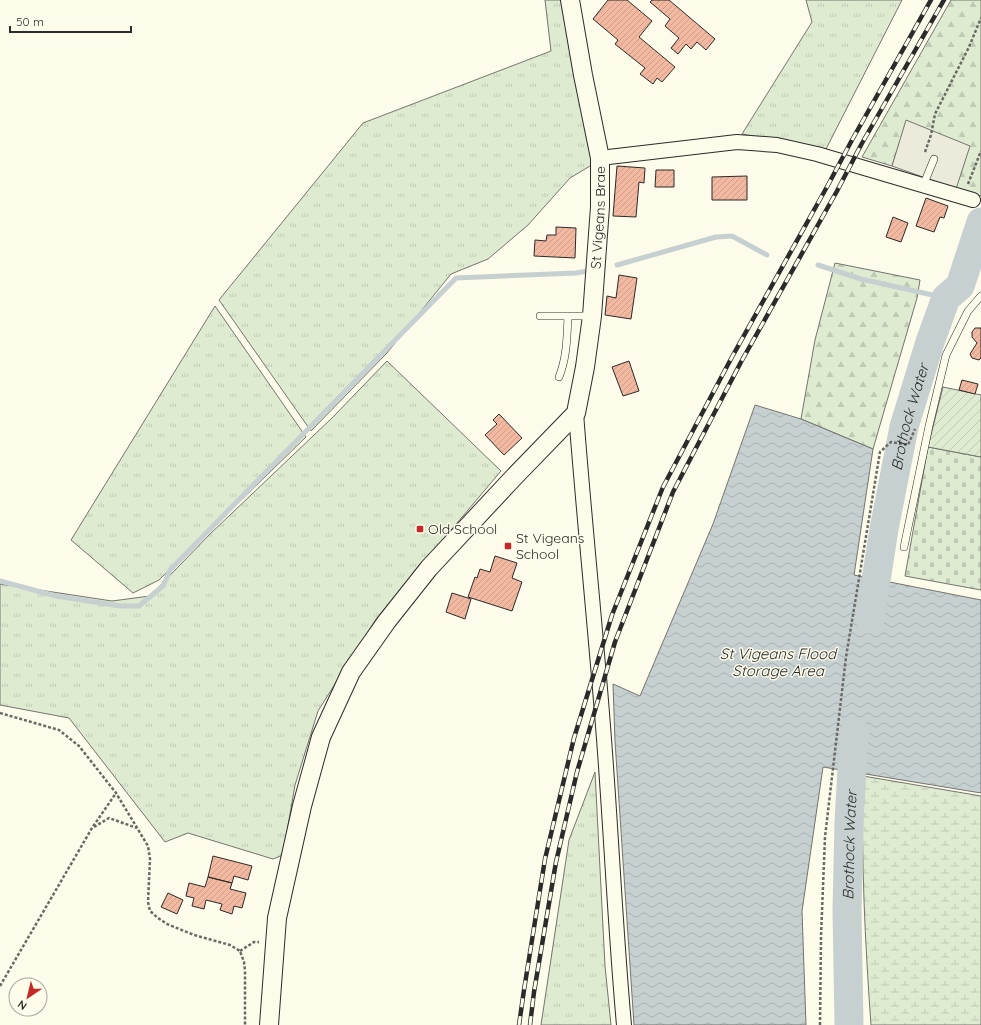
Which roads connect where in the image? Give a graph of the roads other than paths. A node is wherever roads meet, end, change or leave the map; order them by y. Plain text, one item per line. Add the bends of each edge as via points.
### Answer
1 (570, 0) edge
2 (600, 158) junction
3 (934, 159) dead end
4 (923, 186) junction
5 (968, 199) road end
6 (981, 296) edge
7 (540, 316) dead end
8 (568, 316) junction
9 (592, 316) junction
10 (559, 376) dead end
11 (576, 413) junction
12 (904, 547) dead end
13 (269, 1025) edge
14 (624, 1025) edge

1 - 2 street, St Vigeans Brae
2 - 4 street via 755,142 817,154
2 - 9 street, St Vigeans Brae via 600,207
3 - 4 lane
4 - 5 street
6 - 12 lane via 968,311 946,355
7 - 8 lane
8 - 9 lane
8 - 10 lane via 566,350
9 - 11 street, St Vigeans Brae
11 - 13 street via 428,568 351,672 321,737 302,806 277,918
11 - 14 street via 603,727

